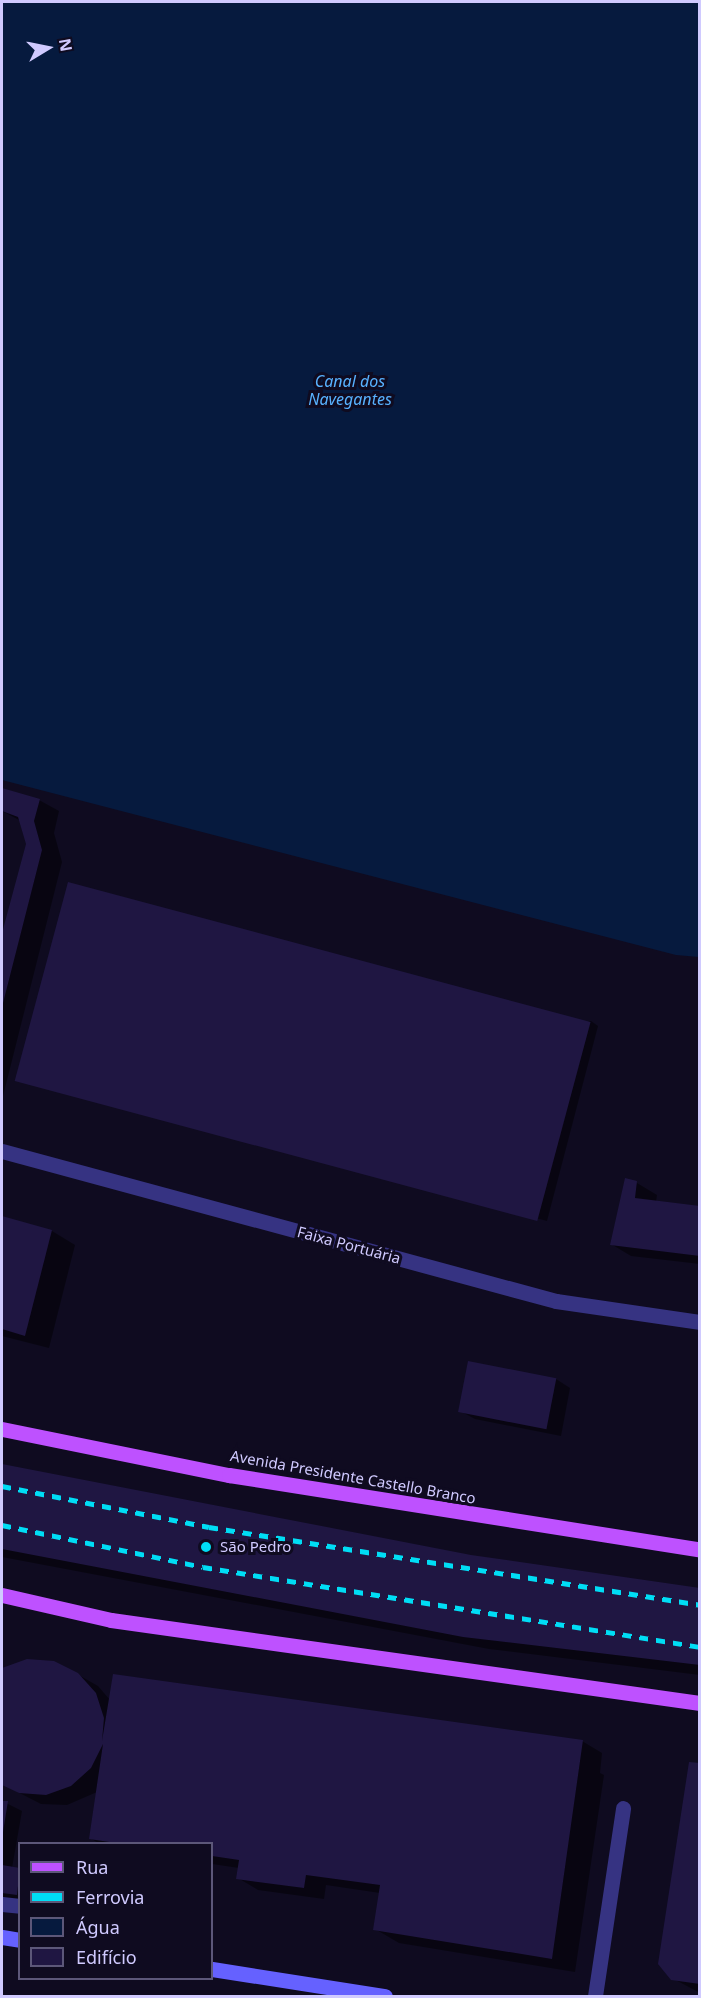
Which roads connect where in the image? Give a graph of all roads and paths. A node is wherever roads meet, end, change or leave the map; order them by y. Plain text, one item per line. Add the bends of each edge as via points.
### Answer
1 (2, 1151) edge
2 (699, 1322) edge
3 (2, 1429) edge
4 (699, 1550) edge
5 (2, 1595) edge
6 (699, 1703) edge
7 (623, 1808) dead end
8 (2, 1904) edge
9 (18, 1906) edge
10 (2, 1937) edge
11 (18, 1940) edge
12 (213, 1969) edge
13 (385, 1996) edge
14 (595, 1996) edge

1 - 2 street, Faixa Portuária via 556,1301
3 - 4 main road, Avenida Presidente Castello Branco via 229,1475
5 - 6 main road via 111,1620
7 - 14 street
8 - 9 street
10 - 11 main road
12 - 13 main road

